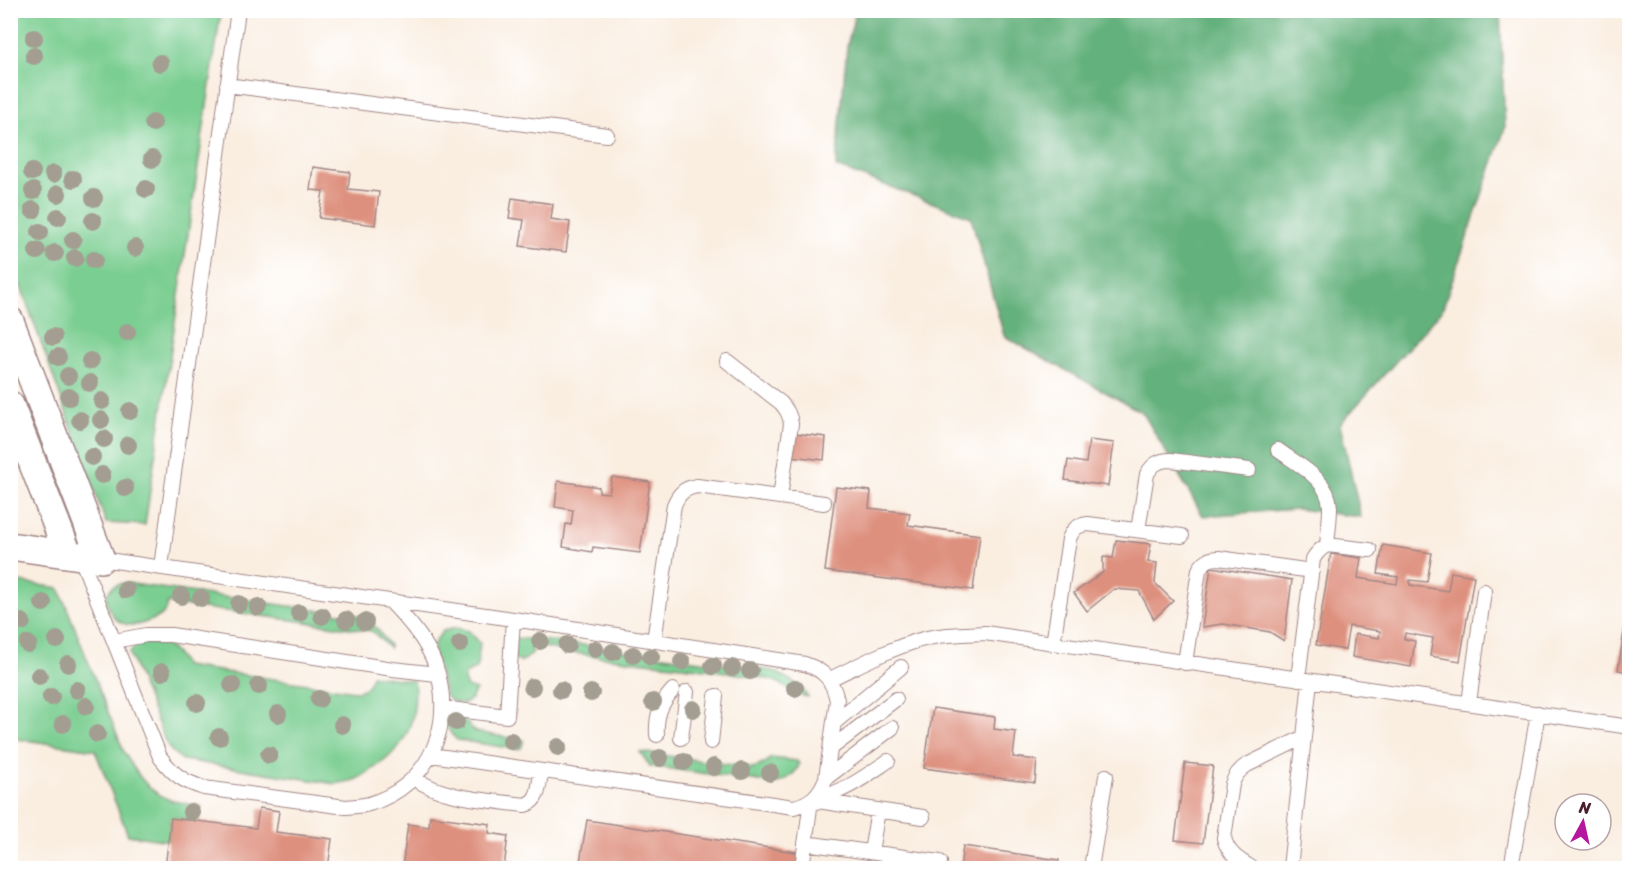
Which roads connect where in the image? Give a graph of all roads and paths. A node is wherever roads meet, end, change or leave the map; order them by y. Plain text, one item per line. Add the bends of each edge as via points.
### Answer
1 (238, 10) edge
2 (227, 85) junction
3 (608, 135) dead end
4 (10, 321) edge
5 (727, 361) dead end
6 (10, 405) edge
7 (1278, 450) dead end
8 (1249, 470) dead end
9 (780, 497) junction
10 (824, 503) dead end
11 (1138, 530) junction
12 (1182, 536) dead end
13 (1327, 545) junction
14 (10, 546) edge
15 (1371, 550) dead end
16 (83, 556) junction
17 (160, 567) junction
18 (1312, 571) junction
19 (1484, 591) dead end
20 (390, 601) junction
21 (513, 619) junction
22 (114, 641) junction
23 (654, 641) junction
24 (1053, 644) junction
25 (1185, 663) junction
26 (901, 667) dead end
27 (437, 674) junction
28 (830, 679) junction
29 (1304, 680) junction
30 (673, 690) dead end
31 (687, 692) dead end
32 (716, 696) dead end
33 (896, 699) dead end
34 (1469, 703) junction
35 (442, 708) junction
36 (1538, 713) junction
37 (835, 722) junction
38 (892, 728) dead end
39 (1629, 728) edge
40 (657, 735) dead end
41 (1304, 737) junction
42 (681, 738) dead end
43 (711, 742) dead end
44 (830, 750) junction
45 (431, 755) junction
46 (888, 761) dead end
47 (541, 771) junction
48 (1106, 776) dead end
49 (414, 778) junction
50 (826, 778) junction
51 (811, 800) junction
52 (878, 810) junction
53 (923, 817) dead end
54 (806, 843) junction
55 (871, 852) junction
56 (940, 862) dead end
57 (802, 868) edge
58 (1091, 868) edge
59 (1252, 868) edge
60 (1290, 868) edge
61 (1510, 868) edge

1 - 2 lane
2 - 3 lane
2 - 17 lane
4 - 16 street
5 - 9 lane via 781,403 790,416
6 - 16 street
7 - 13 lane via 1323,484 1330,507
8 - 11 lane via 1171,460 1156,463 1148,474
9 - 10 lane
9 - 23 lane via 698,486 678,495
11 - 12 lane
11 - 24 lane via 1088,524 1072,531
13 - 15 lane
13 - 18 lane via 1316,553
14 - 16 street
16 - 17 lane
16 - 22 lane
17 - 20 lane
18 - 25 lane via 1219,558 1206,560 1199,570
18 - 29 lane
19 - 34 lane
20 - 21 lane
20 - 27 lane via 427,647
21 - 23 lane
21 - 35 lane via 507,716
22 - 27 lane via 171,635
22 - 49 lane via 160,757 186,782 204,788 346,807 367,805 387,797
23 - 28 lane via 805,664
24 - 25 lane
24 - 28 lane via 985,633 951,634 920,640
25 - 29 lane
26 - 37 lane
27 - 35 lane
28 - 37 lane via 837,700
29 - 34 lane
29 - 41 lane
30 - 40 lane via 659,711
31 - 42 lane
32 - 43 lane
33 - 44 lane
34 - 36 lane
35 - 45 lane
36 - 39 lane
36 - 61 lane
37 - 44 lane
38 - 50 lane
41 - 59 lane via 1247,765 1234,776 1224,838 1234,856
41 - 60 lane
44 - 50 lane
45 - 47 lane
45 - 49 lane
46 - 51 lane via 850,787
47 - 49 lane via 537,795 525,805 447,794
47 - 51 lane via 785,806 803,805
48 - 58 lane
50 - 51 lane
51 - 52 lane
51 - 54 lane
52 - 53 lane
52 - 55 lane
54 - 55 lane
54 - 57 lane
55 - 56 lane

